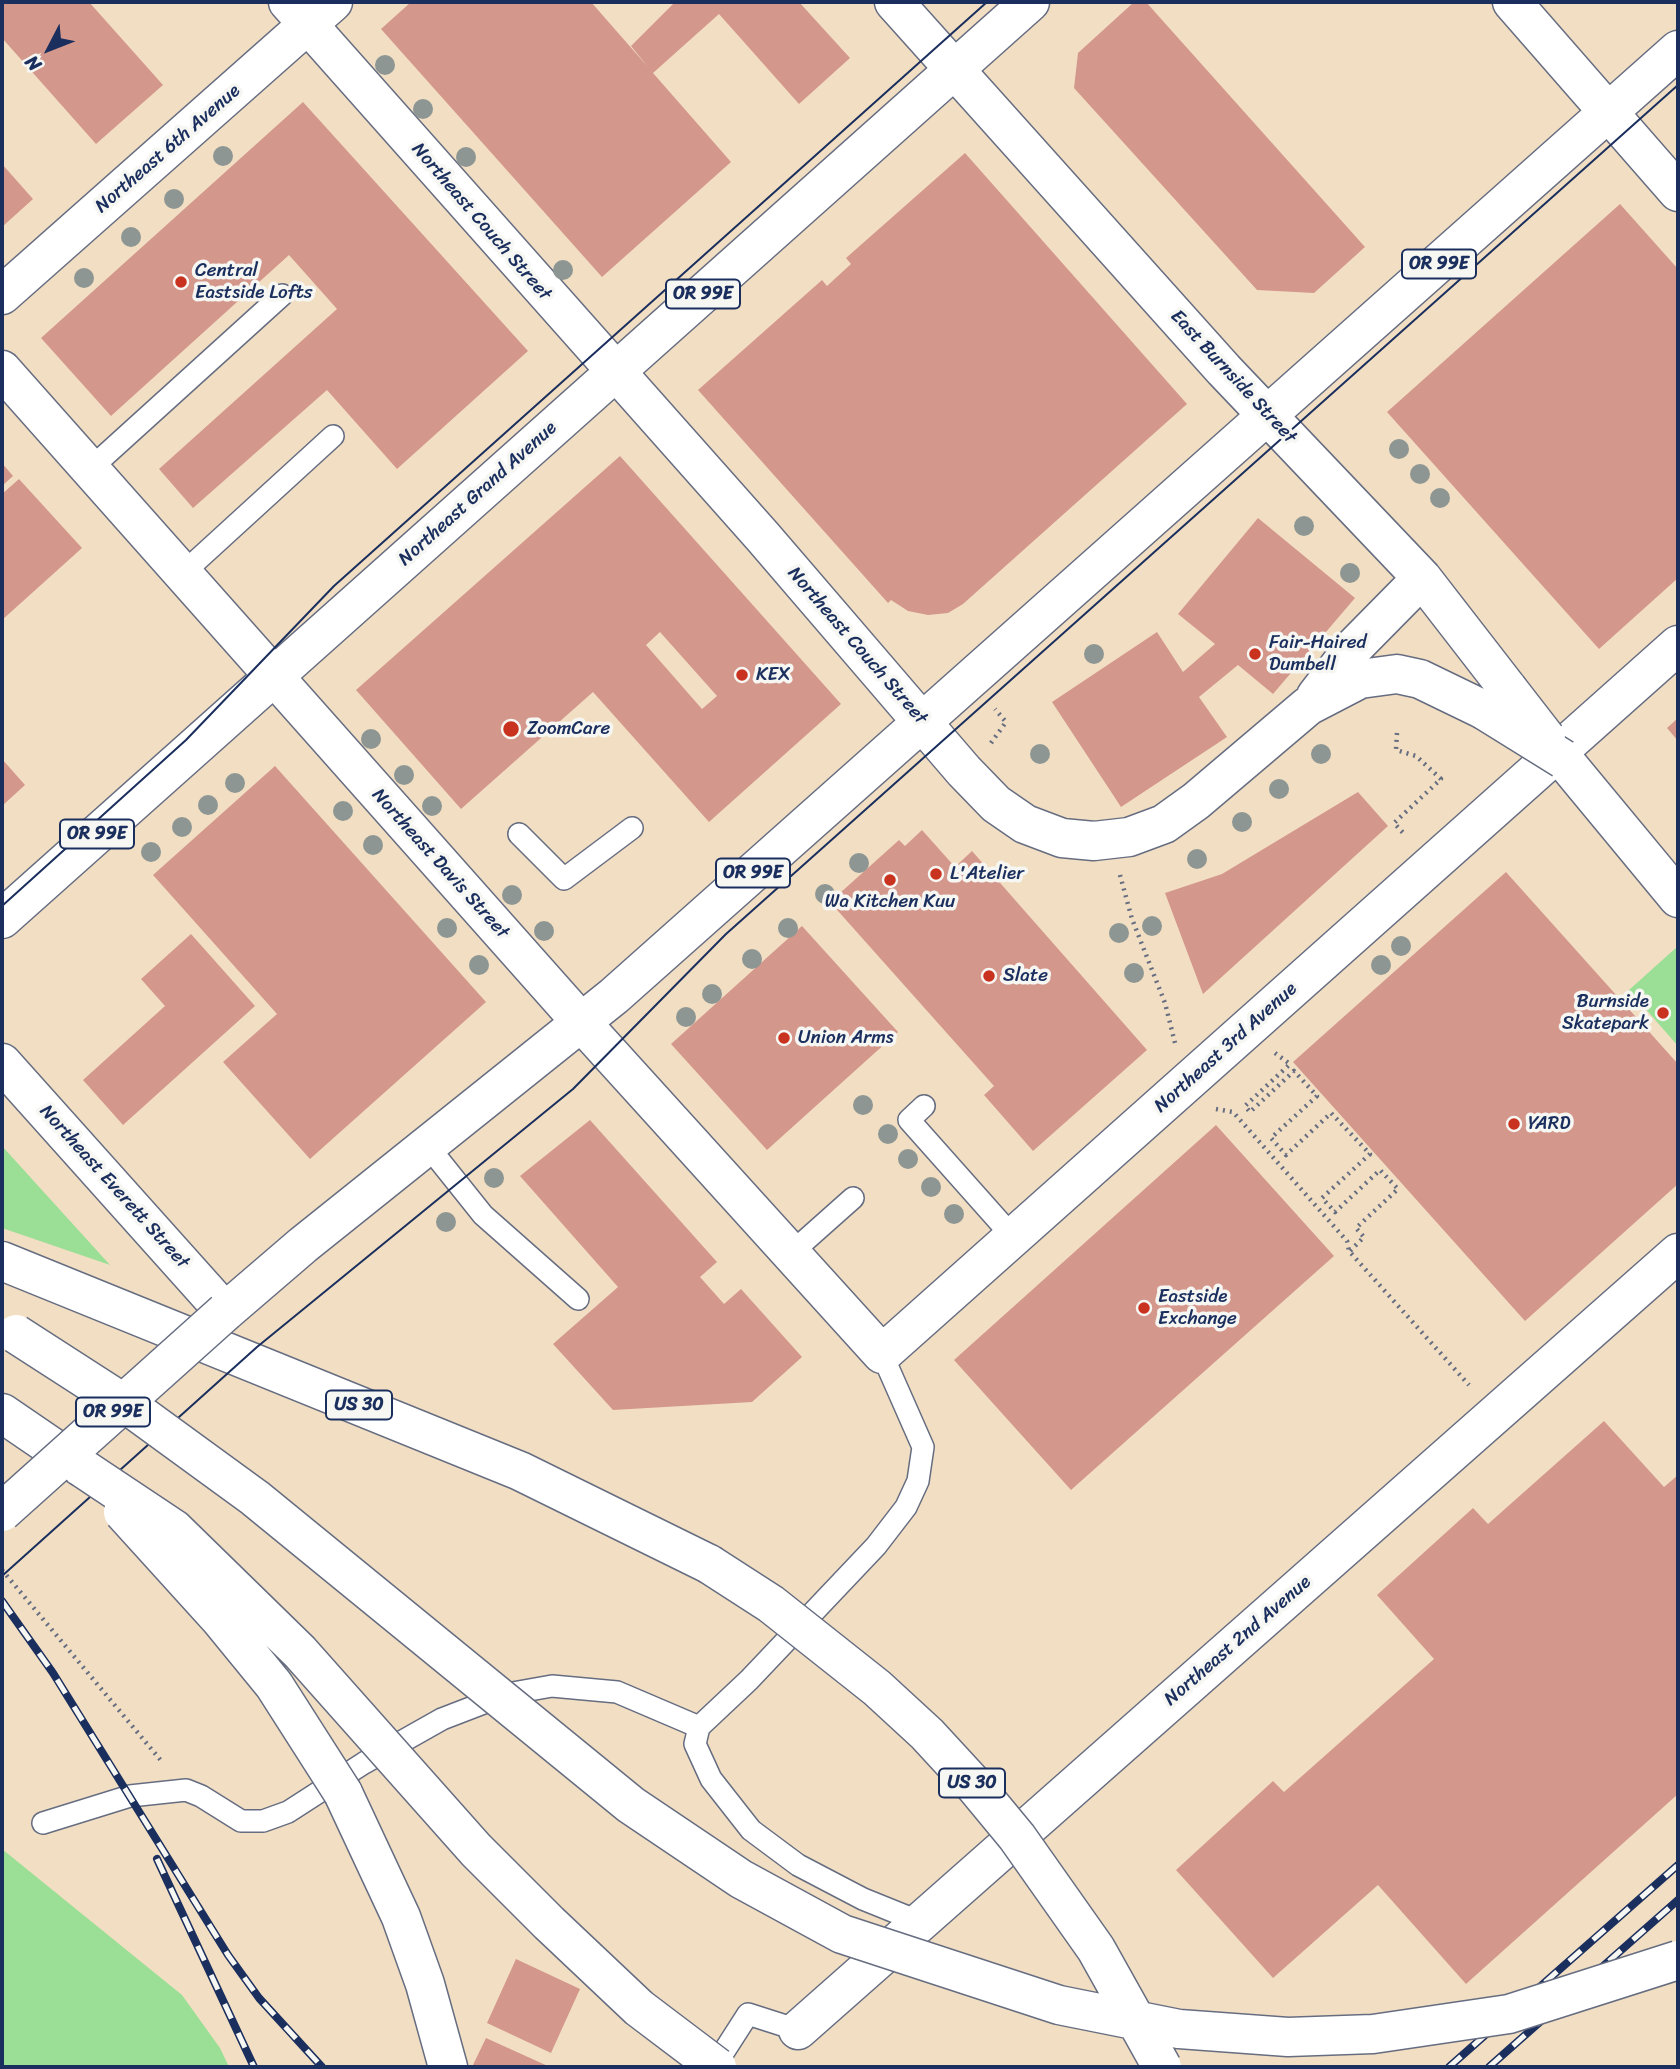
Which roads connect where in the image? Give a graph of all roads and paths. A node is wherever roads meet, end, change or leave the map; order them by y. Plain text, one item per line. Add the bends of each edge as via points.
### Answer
1 (894, 2) edge
2 (1030, 2) edge
3 (1512, 2) edge
4 (309, 9) edge
5 (1678, 50) edge
6 (955, 69) junction
7 (1610, 111) junction
8 (1678, 192) edge
9 (2, 295) edge
10 (282, 295) dead end
11 (2, 370) edge
12 (615, 373) junction
13 (1268, 416) junction
14 (333, 436) dead end
15 (90, 469) junction
16 (182, 574) junction
17 (1422, 578) junction
18 (1678, 645) edge
19 (273, 677) junction
20 (1496, 699) junction
21 (1308, 706) junction
22 (993, 707) dead end
23 (922, 722) junction
24 (1397, 733) dead end
25 (990, 744) dead end
26 (1566, 750) junction
27 (1394, 823) dead end
28 (632, 828) dead end
29 (519, 834) dead end
30 (1111, 840) junction
31 (1678, 898) edge
32 (2, 919) edge
33 (581, 1022) junction
34 (2, 1063) edge
35 (1290, 1064) dead end
36 (1186, 1083) junction
37 (924, 1106) dead end
38 (1233, 1112) dead end
39 (1271, 1139) junction
40 (426, 1145) junction
41 (1263, 1145) junction
42 (1286, 1155) junction
43 (1277, 1162) junction
44 (853, 1198) dead end
45 (1322, 1199) junction
46 (1315, 1205) junction
47 (1335, 1212) junction
48 (1328, 1218) junction
49 (1013, 1237) junction
50 (1349, 1251) junction
51 (1678, 1253) edge
52 (790, 1254) junction
53 (2, 1261) edge
54 (578, 1299) dead end
55 (225, 1312) junction
56 (9, 1330) edge
57 (882, 1354) junction
58 (2, 1413) edge
59 (1495, 1415) junction
60 (81, 1467) junction
61 (2, 1512) edge
62 (2, 1570) edge
63 (699, 1727) junction
64 (186, 1790) junction
65 (43, 1823) dead end
66 (920, 1922) junction
67 (1678, 1960) edge
68 (798, 2030) joint
69 (448, 2067) edge
70 (715, 2067) edge
71 (1162, 2067) edge

1 - 6 main road, East Burnside Street
2 - 6 main road, OR 99E
3 - 7 main road
4 - 9 main road, Northeast 6th Avenue
4 - 12 main road, Northeast Couch Street
5 - 7 main road, OR 99E
6 - 12 main road, Northeast Grand Avenue / OR 99E
6 - 13 main road, East Burnside Street
7 - 8 main road
7 - 13 main road, OR 99E
10 - 15 lane
11 - 15 main road, Northeast Davis Street
12 - 19 main road, Northeast Grand Avenue / OR 99E
12 - 23 main road, Northeast Couch Street
13 - 17 main road, East Burnside Street
13 - 23 main road, OR 99E
14 - 16 lane
15 - 16 main road, Northeast Davis Street
16 - 19 main road, Northeast Davis Street
17 - 20 main road, East Burnside Street
17 - 21 main road via 1353,648
18 - 26 main road, Northeast 3rd Avenue
19 - 32 main road, Northeast Grand Avenue / OR 99E
19 - 33 main road, Northeast Davis Street
20 - 21 main road, Northeast Couch Street via 1397,674 1360,679
20 - 26 main road, Northeast Couch Street, bridge
21 - 30 main road, Northeast Couch Street via 1164,824
22 - 25 path via 1006,722
23 - 30 main road, Northeast Couch Street via 977,786 1025,824 1062,838
23 - 33 main road, OR 99E
24 - 27 path via 1396,750 1416,756 1440,779
26 - 31 main road, Northeast Couch Street
26 - 36 main road, Northeast 3rd Avenue
28 - 29 lane via 564,880
30 - 36 path
33 - 40 main road, OR 99E
33 - 52 main road, Northeast Davis Street
34 - 55 main road, Northeast Everett Street
35 - 39 path via 1245,1106 1250,1112 1294,1071 1317,1097
36 - 49 main road, Northeast 3rd Avenue
37 - 49 lane via 909,1120
38 - 41 path
39 - 41 path
39 - 42 path
40 - 54 lane via 483,1215
40 - 55 main road, OR 99E
41 - 43 path
42 - 43 path
42 - 45 path via 1331,1113 1370,1154
43 - 46 path
44 - 52 lane
45 - 46 path
45 - 47 path
46 - 48 path
47 - 48 path
47 - 50 path via 1380,1170 1398,1189 1356,1228 1364,1237
48 - 50 path via 1347,1241
49 - 57 main road, Northeast 3rd Avenue
50 - 59 path
51 - 59 main road, Northeast 2nd Avenue
52 - 57 main road, Northeast Davis Street
53 - 71 main road, US 30, bridge via 520,1471 709,1564 771,1604 877,1688 974,1785 1081,1926
55 - 61 main road, OR 99E, bridge
56 - 67 main road, bridge via 138,1412 255,1498 631,1805 741,1879 842,1934 1059,2005 1180,2029 1288,2037 1373,2034 1508,2014
57 - 63 lane via 923,1447 918,1481 906,1507 876,1546
58 - 60 main road
59 - 66 main road, Northeast 2nd Avenue
60 - 69 main road, bridge via 220,1619 308,1735 343,1793 401,1917
60 - 70 main road, bridge via 174,1529 300,1652 476,1850 558,1932 639,2008
62 - 64 path
63 - 64 lane via 617,1692 552,1686 507,1694 442,1719 288,1812 263,1821 241,1821
63 - 66 lane via 695,1744 711,1779 751,1830 798,1865
64 - 65 lane via 131,1796
66 - 68 main road, Northeast 2nd Avenue
68 - 70 lane via 748,2014

